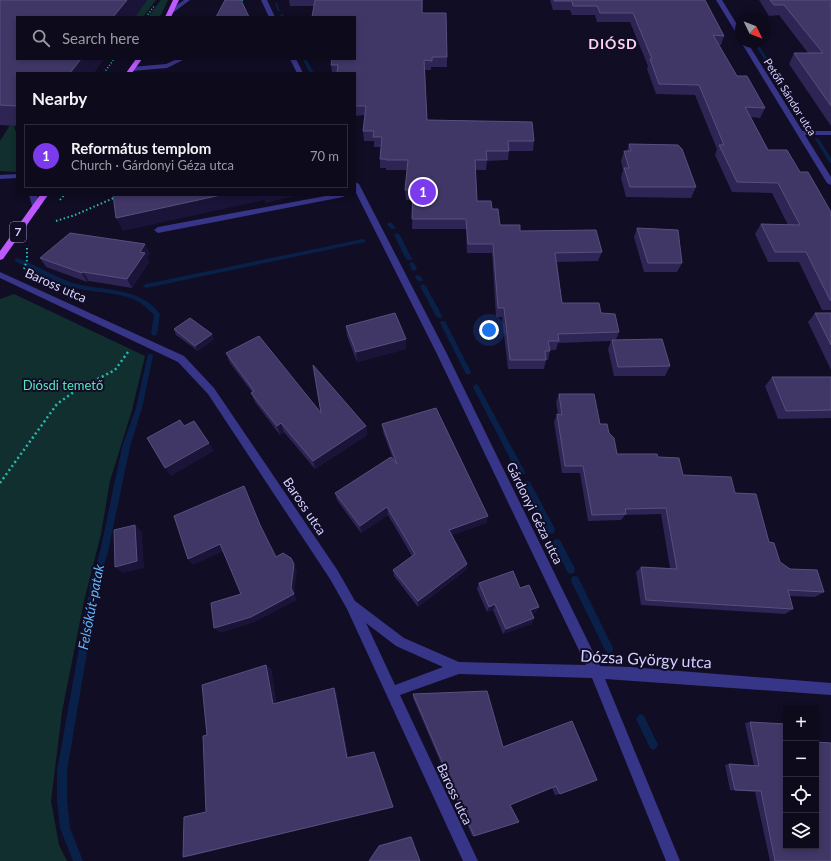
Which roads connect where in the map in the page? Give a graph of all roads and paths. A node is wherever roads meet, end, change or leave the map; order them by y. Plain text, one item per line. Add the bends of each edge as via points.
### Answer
1 (158, 0) edge
2 (176, 0) edge
3 (187, 0) edge
4 (233, 0) edge
5 (244, 0) edge
6 (264, 0) edge
7 (719, 0) edge
8 (172, 11) junction
9 (147, 16) edge
10 (169, 16) edge
11 (272, 16) edge
12 (735, 26) edge
13 (748, 48) edge
14 (113, 60) edge
15 (138, 60) edge
16 (180, 60) edge
17 (294, 60) edge
18 (131, 71) edge
19 (105, 72) edge
20 (300, 72) edge
21 (801, 133) junction
22 (831, 133) edge
23 (16, 176) edge
24 (0, 177) edge
25 (9, 178) junction
26 (16, 181) edge
27 (831, 184) edge
28 (356, 190) edge
29 (33, 196) edge
30 (43, 196) edge
31 (120, 196) edge
32 (339, 196) edge
33 (36, 207) junction
34 (56, 221) dead end
35 (158, 230) dead end
36 (0, 258) edge
37 (27, 260) dead end
38 (23, 270) dead end
39 (0, 275) edge
40 (136, 337) junction
41 (0, 483) edge
42 (351, 605) junction
43 (459, 668) junction
44 (596, 672) junction
45 (831, 688) edge
46 (392, 692) junction
47 (471, 861) edge
48 (673, 861) edge

1 - 9 path
2 - 8 main road
3 - 8 street
4 - 5 path
6 - 11 street
7 - 12 street
8 - 10 main road
13 - 21 street, Petőfi Sándor utca
14 - 19 path
15 - 18 main road
16 - 18 street via 167,66
17 - 20 street
21 - 22 street
21 - 27 street, Petőfi Sándor utca
23 - 25 street
24 - 25 street
25 - 26 street
28 - 44 street, Gárdonyi Géza utca via 441,352
29 - 33 street
30 - 33 main road, 7
31 - 34 path
32 - 35 street via 269,212
33 - 36 main road, 7
37 - 38 path
39 - 40 street, Baross utca
40 - 41 path via 115,370 78,389 58,404
40 - 42 street, Baross utca via 180,359 211,391 334,575
42 - 43 street, Dózsa György utca via 400,642
42 - 46 street, Baross utca
43 - 44 street, Dózsa György utca
43 - 46 street, Dózsa György utca
44 - 45 street, Dózsa György utca
44 - 48 street, Gárdonyi Géza utca
46 - 47 street, Baross utca

